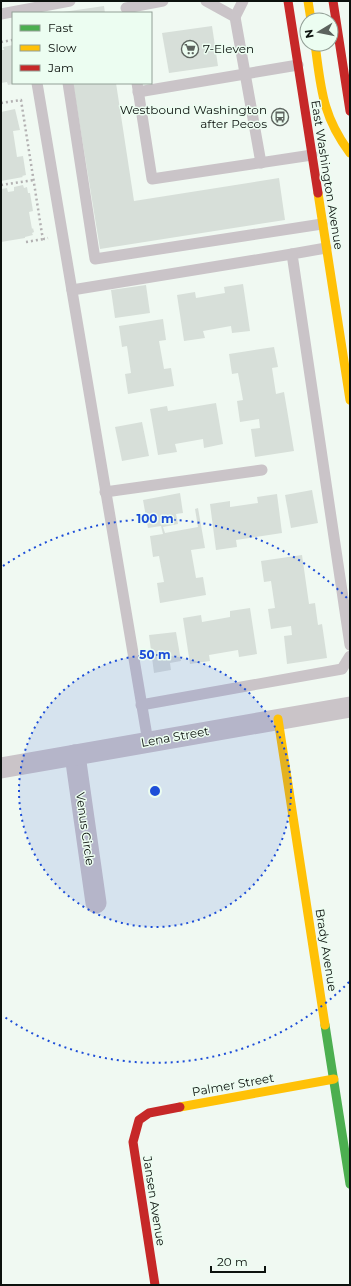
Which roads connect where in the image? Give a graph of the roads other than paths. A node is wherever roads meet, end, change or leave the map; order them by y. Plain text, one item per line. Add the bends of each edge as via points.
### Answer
1 (70, 1) edge
2 (163, 1) edge
3 (206, 1) edge
4 (243, 1) edge
5 (288, 1) edge
6 (308, 1) edge
7 (333, 1) edge
8 (56, 6) edge
9 (125, 7) edge
10 (24, 8) edge
11 (310, 12) edge
12 (1, 14) edge
13 (235, 17) junction
14 (316, 52) edge
15 (298, 65) junction
16 (245, 74) junction
17 (37, 84) edge
18 (68, 84) edge
19 (138, 87) edge
20 (350, 111) edge
21 (350, 153) edge
22 (312, 155) junction
23 (261, 162) junction
24 (322, 224) junction
25 (326, 248) junction
26 (292, 254) junction
27 (72, 290) junction
28 (339, 332) junction
29 (350, 359) edge
30 (350, 400) edge
31 (262, 470) dead end
32 (106, 492) junction
33 (350, 645) edge
34 (350, 656) edge
35 (141, 704) junction
36 (350, 707) edge
37 (278, 720) junction
38 (148, 742) junction
39 (75, 755) junction
40 (1, 767) edge
41 (96, 903) dead end
42 (334, 1079) junction
43 (139, 1120) joint
44 (350, 1184) edge
45 (155, 1285) edge

1 - 8 lane
2 - 9 lane
3 - 13 lane
4 - 13 lane
5 - 15 street, East Washington Avenue
6 - 11 street
7 - 20 street
8 - 10 lane
10 - 12 lane
13 - 16 lane
14 - 21 street via 324,104 340,140
15 - 16 lane
15 - 22 street, East Washington Avenue
16 - 19 lane
16 - 23 lane
17 - 27 lane
18 - 24 lane via 95,259
19 - 23 lane via 152,179
22 - 23 lane
22 - 24 street, East Washington Avenue
24 - 25 street, East Washington Avenue
25 - 26 lane
25 - 28 street, East Washington Avenue
26 - 27 lane
26 - 33 lane
27 - 32 lane
28 - 29 street
28 - 30 street, East Washington Avenue
31 - 32 lane
32 - 35 lane
34 - 35 lane via 342,669
35 - 38 lane
36 - 37 street, Lena Street
37 - 38 street, Lena Street
37 - 42 street, Brady Avenue
38 - 39 street, Lena Street
39 - 40 street, Lena Street
39 - 41 street, Venus Circle
42 - 43 street, Palmer Street via 149,1113
42 - 44 street, Brady Avenue
43 - 45 street, Jansen Avenue via 133,1142

